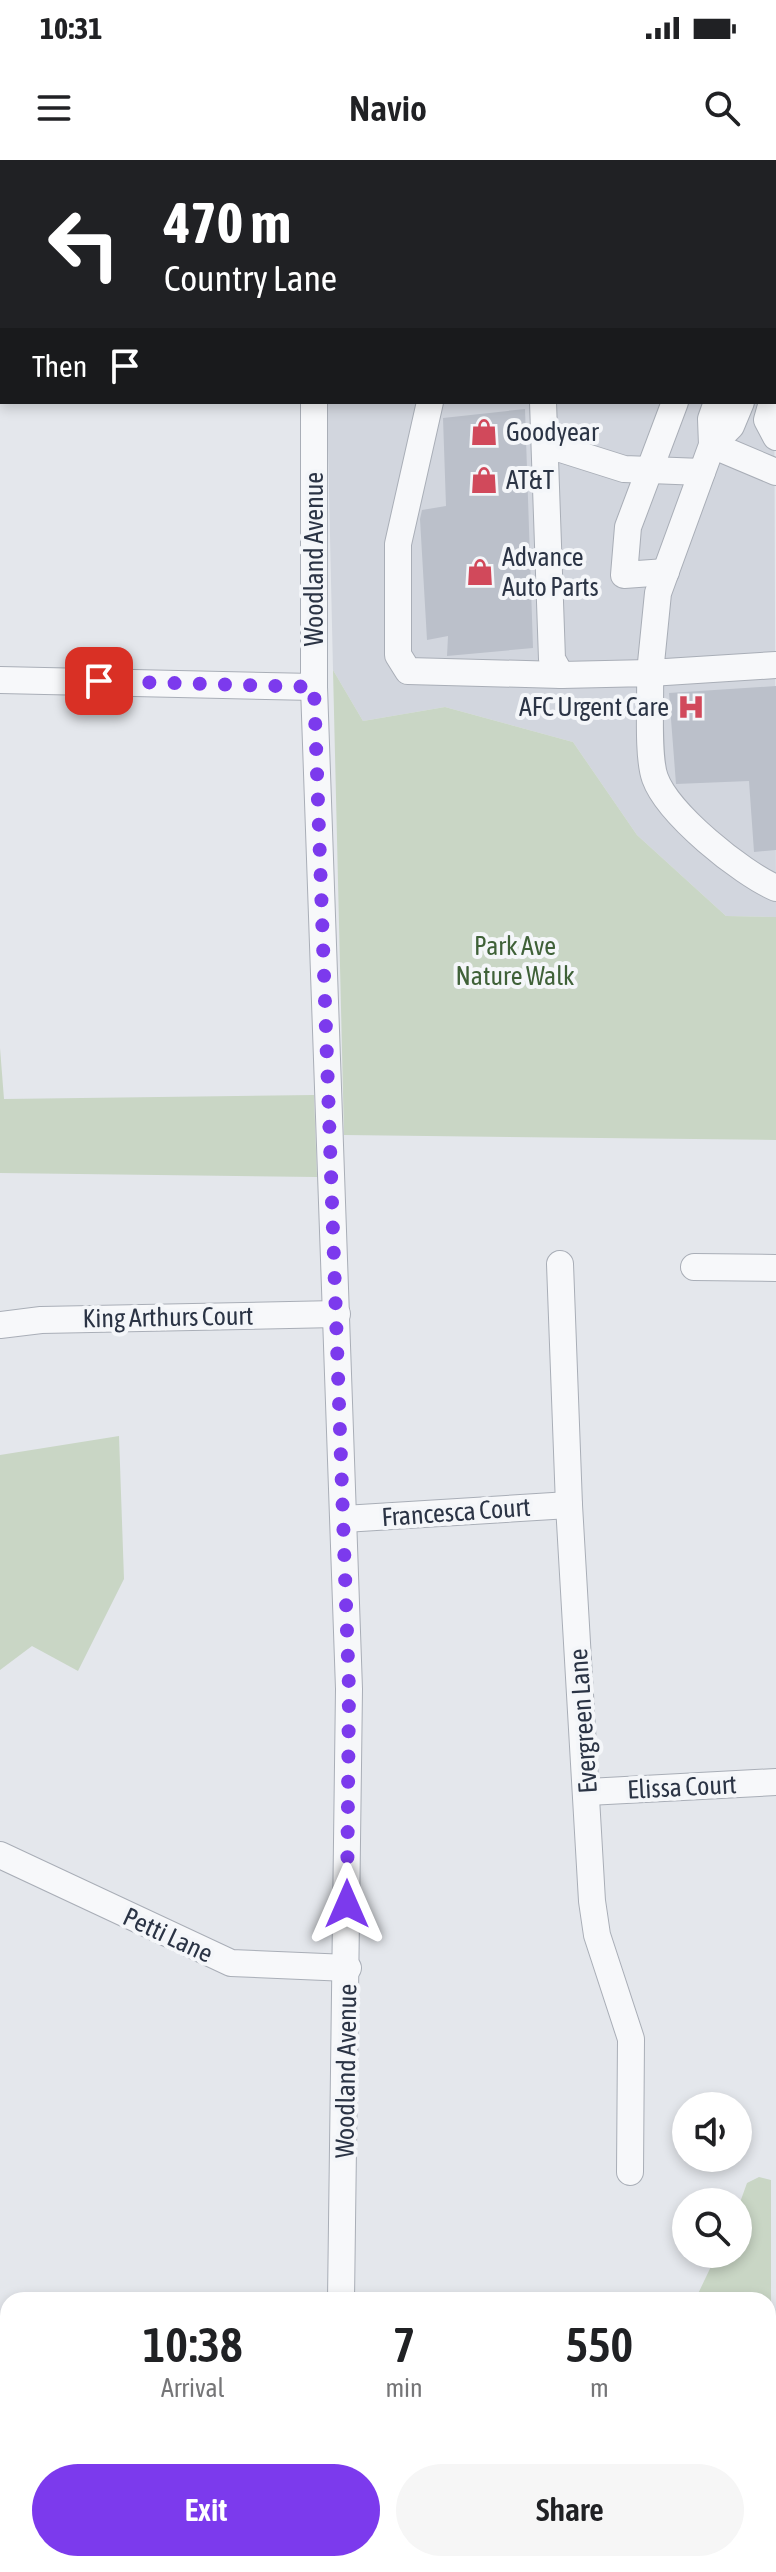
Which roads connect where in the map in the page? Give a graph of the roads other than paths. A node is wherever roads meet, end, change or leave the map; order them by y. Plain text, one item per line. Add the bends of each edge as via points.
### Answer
1 (314, 404) edge
2 (430, 404) edge
3 (543, 404) edge
4 (674, 404) edge
5 (716, 404) edge
6 (740, 404) edge
7 (771, 404) edge
8 (776, 437) edge
9 (545, 444) junction
10 (712, 445) junction
11 (649, 472) junction
12 (702, 472) junction
13 (776, 472) edge
14 (666, 572) junction
15 (776, 665) edge
16 (650, 673) junction
17 (561, 675) junction
18 (0, 680) edge
19 (314, 687) junction
20 (776, 888) edge
21 (560, 1264) dead end
22 (694, 1267) dead end
23 (776, 1268) edge
24 (337, 1314) junction
25 (0, 1325) edge
26 (569, 1505) junction
27 (344, 1519) junction
28 (776, 1782) edge
29 (588, 1792) junction
30 (0, 1855) edge
31 (348, 1968) junction
32 (630, 2172) dead end
33 (341, 2292) edge

1 - 19 street, Woodland Avenue
2 - 17 street via 398,544 402,666 408,671
3 - 9 street
4 - 11 street
5 - 10 street
6 - 10 street via 731,426
7 - 8 street via 767,420
9 - 11 street
9 - 17 street via 552,659
10 - 12 street
10 - 13 street
11 - 12 street
11 - 14 street via 628,527 624,575
12 - 14 street
14 - 16 street via 652,624
15 - 16 street
16 - 17 street
16 - 20 street via 654,776 663,793 729,862
18 - 19 street
19 - 24 street, Woodland Avenue
21 - 26 street, Evergreen Lane
22 - 23 street
24 - 25 street, King Arthurs Court
24 - 27 street, Woodland Avenue
26 - 27 street, Francesca Court
26 - 29 street, Evergreen Lane
27 - 31 street, Woodland Avenue
28 - 29 street, Elissa Court
29 - 32 street, Evergreen Lane via 597,1935 631,2039
30 - 31 street, Petti Lane via 231,1963
31 - 33 street, Woodland Avenue

